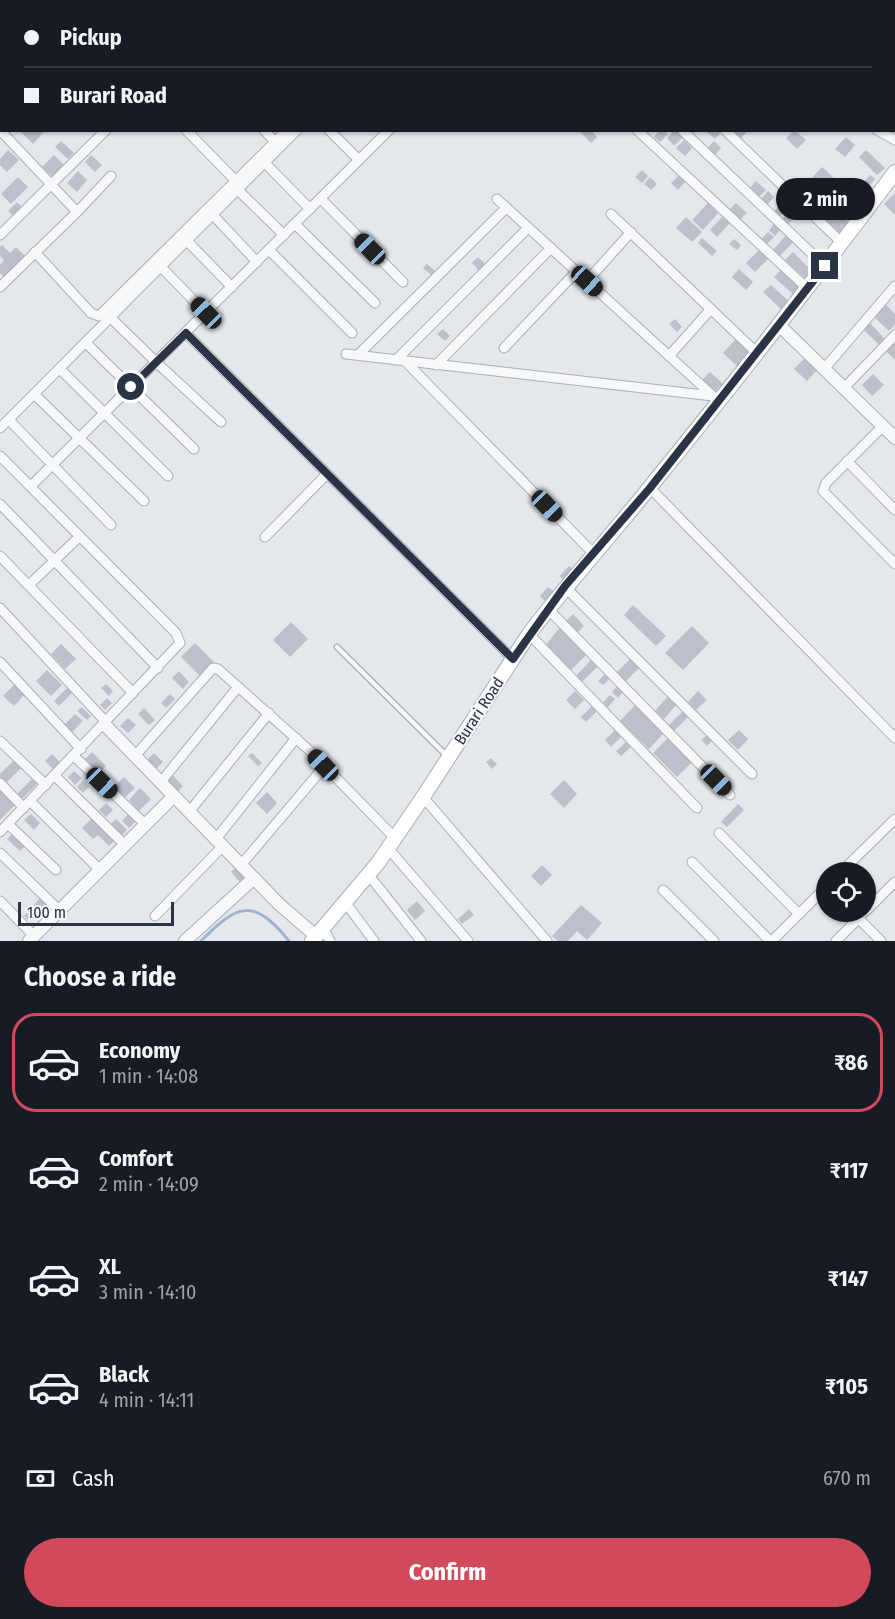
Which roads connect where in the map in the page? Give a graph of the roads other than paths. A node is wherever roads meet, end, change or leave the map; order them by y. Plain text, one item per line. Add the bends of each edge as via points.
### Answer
1 (2, 132) edge
2 (104, 132) edge
3 (188, 132) edge
4 (266, 132) edge
5 (284, 132) edge
6 (295, 132) edge
7 (331, 132) edge
8 (387, 132) edge
9 (639, 132) edge
10 (684, 132) edge
11 (727, 132) edge
12 (881, 132) edge
13 (895, 140) edge
14 (275, 142) junction
15 (359, 160) junction
16 (265, 163) junction
17 (895, 172) edge
18 (111, 176) dead end
19 (237, 185) junction
20 (50, 186) junction
21 (321, 199) junction
22 (497, 199) dead end
23 (506, 208) junction
24 (310, 209) junction
25 (77, 212) junction
26 (611, 213) dead end
27 (213, 215) junction
28 (295, 224) junction
29 (528, 228) junction
30 (631, 232) junction
31 (0, 235) edge
32 (284, 235) junction
33 (187, 241) junction
34 (842, 243) junction
35 (551, 248) junction
36 (269, 250) junction
37 (35, 252) junction
38 (257, 262) junction
39 (825, 266) junction
40 (161, 267) junction
41 (576, 272) junction
42 (587, 281) junction
43 (403, 282) dead end
44 (895, 286) edge
45 (0, 287) edge
46 (232, 287) junction
47 (807, 288) junction
48 (375, 303) dead end
49 (711, 309) junction
50 (206, 313) junction
51 (111, 318) junction
52 (779, 325) junction
53 (186, 333) junction
54 (352, 333) dead end
55 (895, 336) edge
56 (86, 343) junction
57 (504, 348) dead end
58 (757, 353) junction
59 (346, 354) dead end
60 (358, 355) junction
61 (669, 356) junction
62 (400, 361) junction
63 (156, 362) junction
64 (436, 365) junction
65 (60, 369) junction
66 (824, 369) junction
67 (131, 387) junction
68 (844, 388) junction
69 (34, 394) junction
70 (716, 398) junction
71 (104, 413) junction
72 (9, 420) junction
73 (221, 422) dead end
74 (883, 426) junction
75 (0, 428) edge
76 (895, 438) edge
77 (79, 439) junction
78 (194, 449) dead end
79 (0, 456) edge
80 (847, 461) junction
81 (52, 465) junction
82 (327, 474) junction
83 (168, 476) dead end
84 (31, 486) junction
85 (650, 488) junction
86 (144, 501) dead end
87 (0, 504) edge
88 (895, 510) edge
89 (111, 525) dead end
90 (80, 536) junction
91 (265, 537) dead end
92 (594, 554) junction
93 (0, 556) edge
94 (54, 560) junction
95 (895, 564) edge
96 (29, 585) junction
97 (565, 586) junction
98 (0, 608) edge
99 (548, 609) junction
100 (529, 634) junction
101 (337, 647) dead end
102 (513, 659) junction
103 (0, 662) edge
104 (158, 668) junction
105 (238, 687) junction
106 (134, 693) junction
107 (269, 713) junction
108 (105, 723) junction
109 (297, 738) junction
110 (895, 738) edge
111 (0, 741) edge
112 (77, 752) junction
113 (134, 757) junction
114 (449, 758) junction
115 (318, 774) dead end
116 (752, 774) dead end
117 (55, 776) junction
118 (0, 783) edge
119 (160, 783) junction
120 (46, 785) junction
121 (730, 795) dead end
122 (174, 796) junction
123 (423, 798) junction
124 (27, 804) junction
125 (696, 808) dead end
126 (189, 812) junction
127 (895, 819) edge
128 (8, 824) junction
129 (145, 824) junction
130 (0, 832) edge
131 (719, 833) dead end
132 (220, 843) junction
133 (392, 843) junction
134 (125, 845) junction
135 (0, 853) edge
136 (692, 862) dead end
137 (851, 862) edge
138 (241, 865) junction
139 (96, 866) dead end
140 (56, 870) dead end
141 (369, 874) junction
142 (254, 878) junction
143 (895, 882) edge
144 (663, 890) dead end
145 (816, 897) edge
146 (876, 899) edge
147 (0, 901) edge
148 (345, 902) junction
149 (60, 911) junction
150 (799, 914) junction
151 (155, 916) dead end
152 (852, 922) edge
153 (867, 922) edge
154 (317, 935) edge
155 (32, 938) edge
156 (185, 941) edge
157 (330, 941) edge
158 (375, 941) edge
159 (421, 941) edge
160 (468, 941) edge
161 (547, 941) edge
162 (714, 941) edge
163 (771, 941) edge
164 (836, 941) edge
165 (881, 941) edge

1 - 20 street
2 - 20 street
3 - 19 street
4 - 14 street
5 - 14 street
6 - 16 street
7 - 15 street
8 - 15 street
9 - 47 street
10 - 39 street
11 - 34 street
12 - 13 street
14 - 19 street
15 - 21 street
16 - 19 street
16 - 24 street
17 - 34 main road, Burari Road
18 - 25 street
19 - 27 street
19 - 32 street
19 - 37 street via 99,316 91,313
20 - 25 street
20 - 31 street
21 - 24 street
21 - 43 street
22 - 23 street
23 - 29 street
23 - 60 street
24 - 28 street
25 - 37 street
26 - 30 street
27 - 33 street
27 - 38 street
28 - 32 street
28 - 48 street
29 - 35 street
29 - 62 street
30 - 42 street
30 - 49 street
32 - 36 street
33 - 40 street
33 - 46 street
34 - 39 main road, Burari Road
35 - 41 street
35 - 64 street
36 - 38 street
36 - 54 street
37 - 45 street
38 - 46 street
39 - 47 main road, Burari Road
40 - 50 street
40 - 51 street
41 - 42 street
41 - 57 street
42 - 61 street
44 - 66 street
46 - 50 street
47 - 52 main road, Burari Road
49 - 58 street
49 - 61 street
50 - 53 street
51 - 56 street
51 - 63 street
52 - 58 main road, Burari Road
52 - 66 street
53 - 63 street
53 - 82 street
55 - 68 street
56 - 65 street
56 - 67 street
58 - 70 main road, Burari Road
59 - 60 street
60 - 62 street
61 - 70 street
62 - 64 street
62 - 92 street
63 - 67 street
63 - 73 street
64 - 70 street
65 - 69 street
65 - 71 street
66 - 68 street
67 - 71 street
67 - 78 street
68 - 74 street
69 - 72 street
69 - 77 street
70 - 85 main road, Burari Road
71 - 77 street
71 - 83 street
72 - 75 street
72 - 81 street
74 - 76 street
74 - 80 street
77 - 81 street
77 - 86 street
79 - 84 street
80 - 88 street
80 - 95 street via 822,491
81 - 84 street
81 - 89 street
82 - 91 street
82 - 102 street
84 - 90 street
85 - 92 main road, Burari Road
85 - 110 street
87 - 94 street
90 - 94 street
90 - 104 street via 180,638 179,646
92 - 97 main road, Burari Road
93 - 96 street
94 - 96 street
94 - 104 street
96 - 106 street
97 - 99 main road, Burari Road
97 - 116 street
98 - 108 street
99 - 100 main road, Burari Road
99 - 121 street
100 - 102 main road, Burari Road
100 - 125 street
101 - 114 lane
102 - 114 main road, Burari Road
103 - 112 street
104 - 106 street
105 - 107 street
105 - 113 street via 222,671 213,668
105 - 119 street
106 - 108 street
107 - 109 street
107 - 126 street
108 - 112 street
108 - 113 street
109 - 132 street
109 - 133 street
111 - 120 street
112 - 117 street
112 - 129 street
113 - 119 street
114 - 123 main road, Burari Road
115 - 138 street
117 - 120 street
117 - 134 street
118 - 124 street
119 - 122 street
120 - 124 street
122 - 126 street
122 - 129 street
123 - 133 main road, Burari Road
123 - 161 street
124 - 128 street
124 - 139 street
126 - 132 street
127 - 137 street
128 - 130 street
128 - 140 street
129 - 134 street
131 - 150 street
132 - 138 street
132 - 151 street
133 - 141 main road, Burari Road
133 - 160 street
134 - 149 street
135 - 149 street
136 - 163 street
138 - 142 street
141 - 148 main road, Burari Road
141 - 159 street
142 - 154 street
142 - 156 street
143 - 146 street
144 - 162 street
145 - 150 street
147 - 155 street
148 - 154 main road, Burari Road
148 - 158 street
149 - 155 street
150 - 163 street
152 - 164 street
153 - 165 street
154 - 157 street

